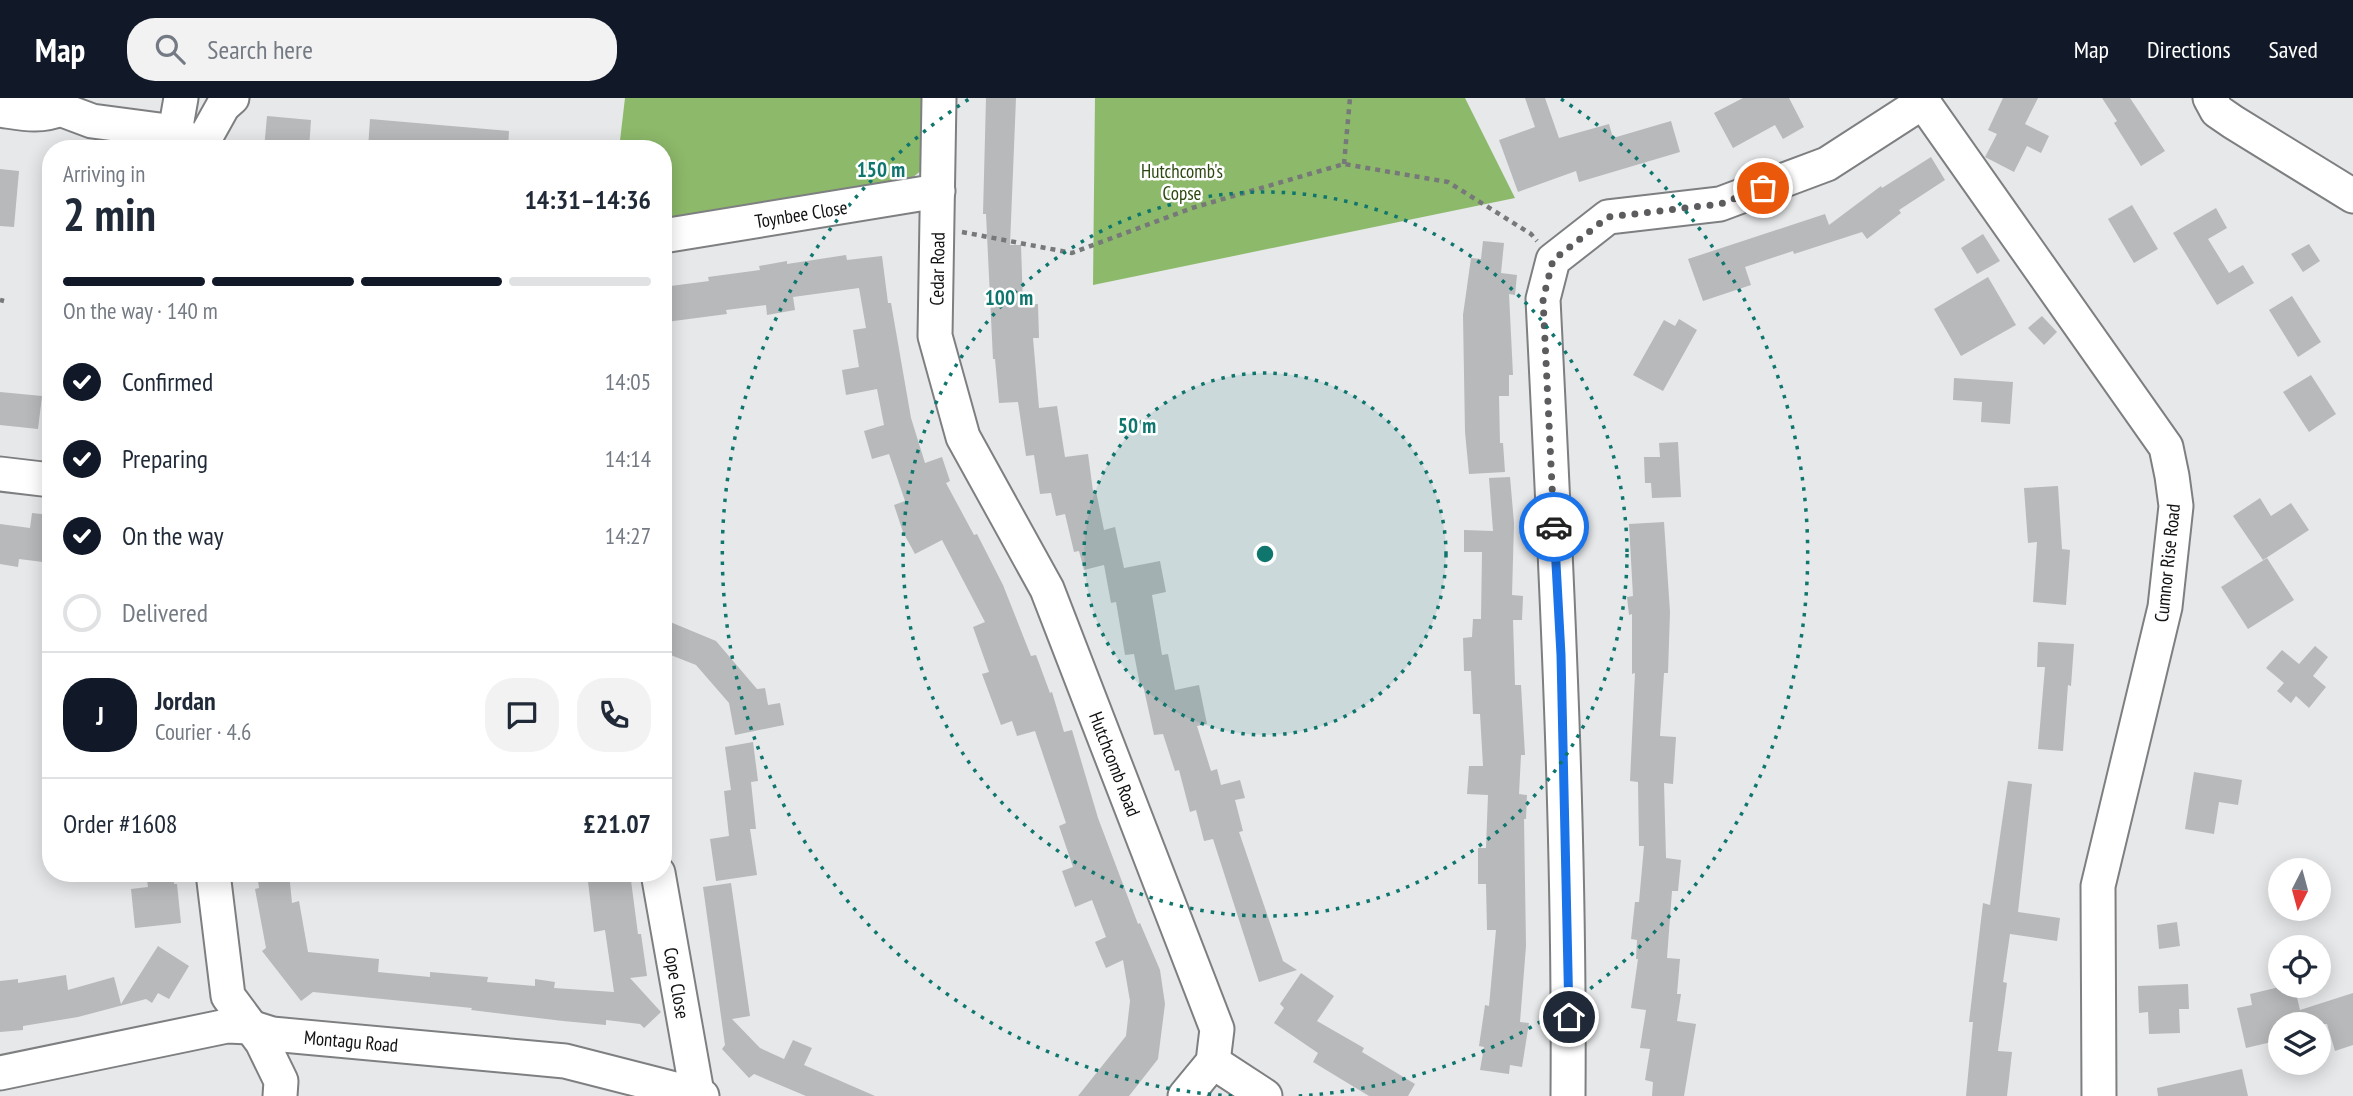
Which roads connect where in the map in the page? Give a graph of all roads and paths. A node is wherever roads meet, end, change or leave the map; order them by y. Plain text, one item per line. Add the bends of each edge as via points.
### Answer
1 (181, 98) edge
2 (232, 98) edge
3 (939, 98) edge
4 (1350, 98) edge
5 (2210, 98) edge
6 (1924, 100) edge
7 (52, 103) edge
8 (0, 110) edge
9 (182, 140) edge
10 (191, 140) edge
11 (193, 140) edge
12 (1344, 164) junction
13 (938, 191) junction
14 (2353, 196) edge
15 (937, 227) junction
16 (672, 235) edge
17 (1553, 260) junction
18 (963, 437) joint
19 (0, 474) edge
20 (42, 479) edge
21 (214, 882) edge
22 (659, 882) edge
23 (250, 1027) junction
24 (1213, 1062) junction
25 (0, 1073) edge
26 (699, 1095) edge
27 (280, 1096) edge
28 (1185, 1096) edge
29 (1265, 1096) edge
30 (1568, 1096) edge
31 (2099, 1096) edge

1 - 10 street
2 - 11 street
3 - 13 street, Cedar Road
4 - 12 path
5 - 14 street via 2217,111
6 - 17 street via 1827,164 1720,204 1608,217
6 - 31 street, Cumnor Rise Road via 2166,447 2172,476 2176,506 2165,607 2098,886
7 - 8 street via 47,114
7 - 9 street via 92,121
12 - 15 path via 1192,208 1072,253
12 - 17 path via 1448,182 1531,234
13 - 15 street, Cedar Road
13 - 16 street, Toynbee Close
15 - 18 street, Cedar Road via 935,336
17 - 30 street via 1543,299 1561,655
18 - 24 street, Hutchcomb Road via 1047,589 1217,1029
19 - 20 street
21 - 23 street via 228,996
22 - 26 street, Cope Close
23 - 25 street, Montagu Road via 227,1026
23 - 26 street, Montagu Road via 272,1034 565,1061
23 - 27 street via 281,1081
24 - 28 street
24 - 29 street

